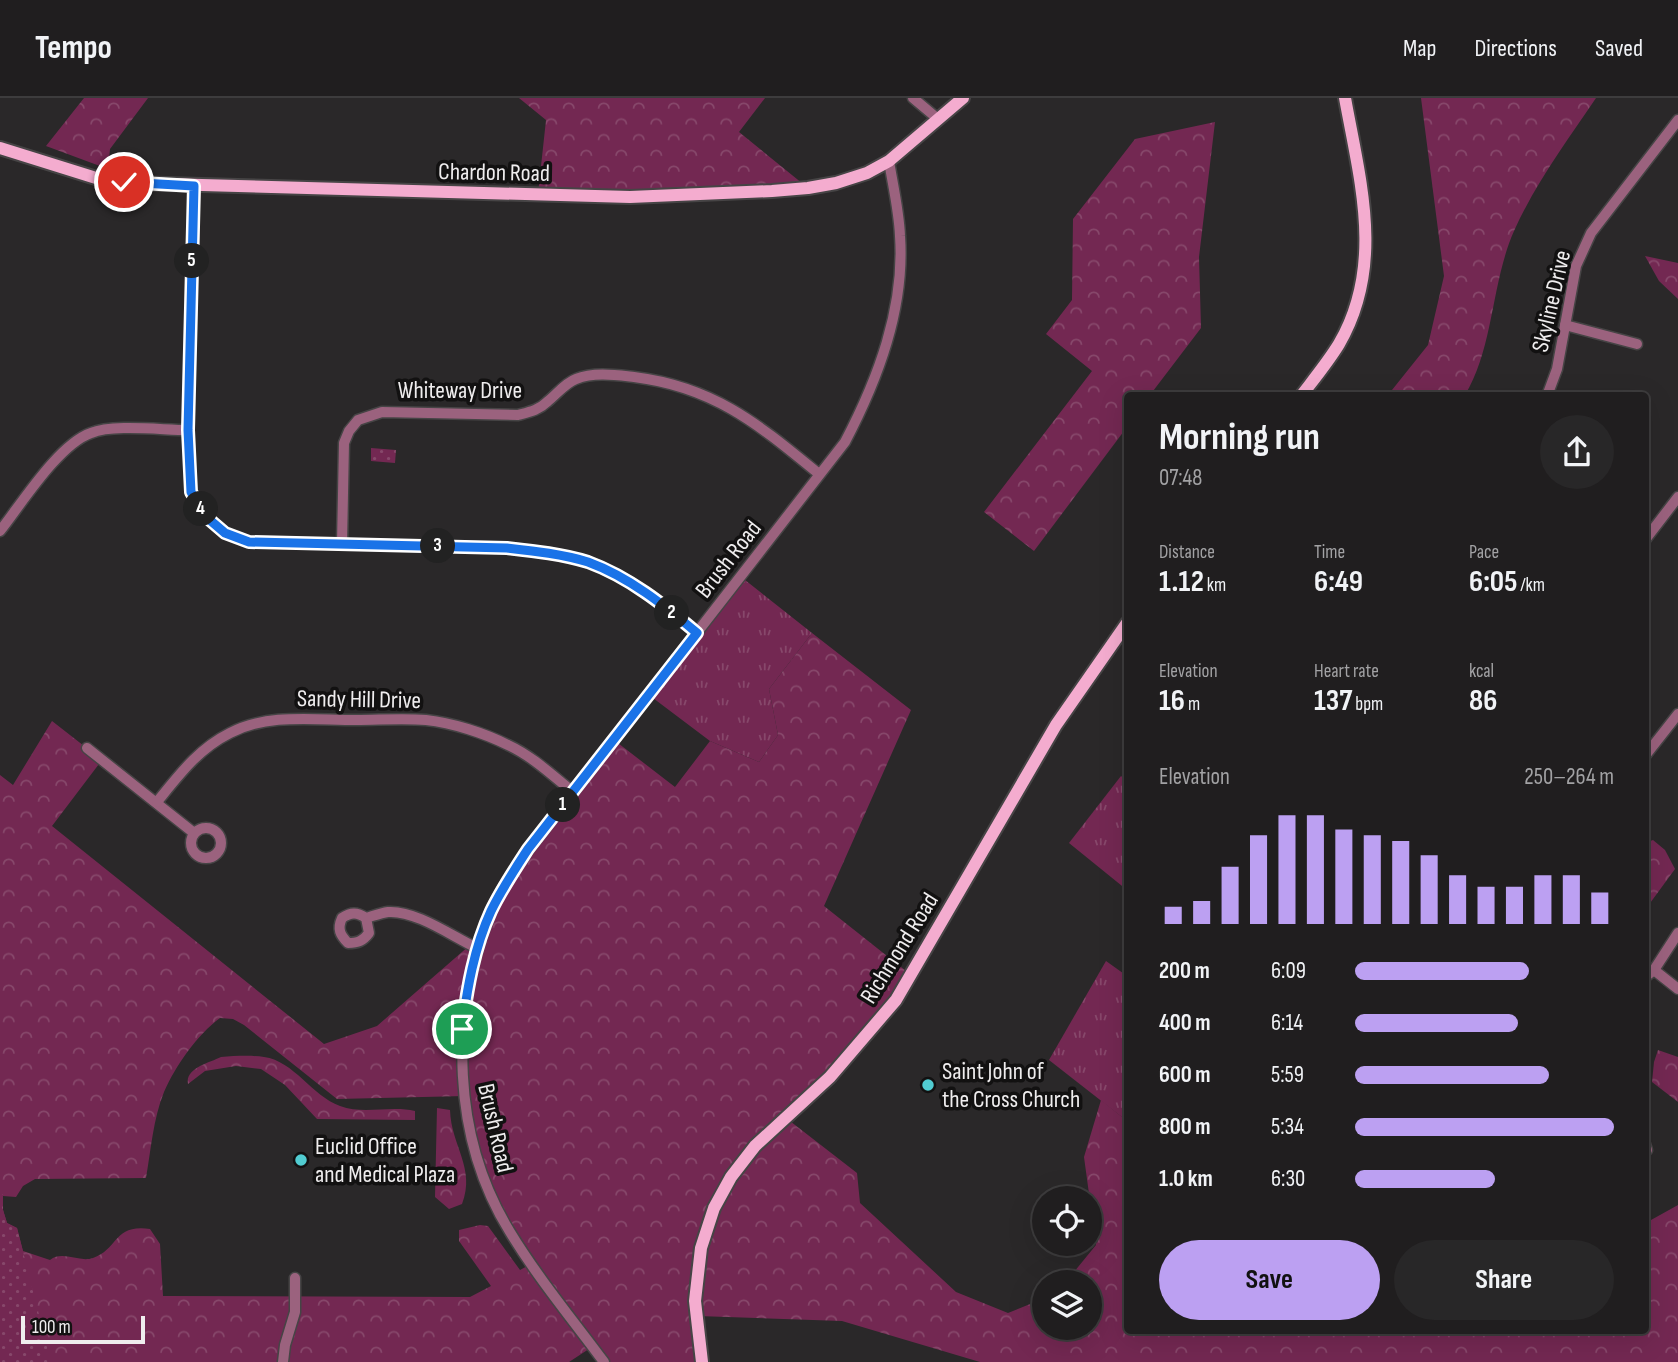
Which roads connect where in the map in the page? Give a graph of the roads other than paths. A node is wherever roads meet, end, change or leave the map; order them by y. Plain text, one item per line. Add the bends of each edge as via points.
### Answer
1 (914, 98) edge
2 (963, 98) edge
3 (1345, 98) edge
4 (938, 119) junction
5 (1678, 120) edge
6 (0, 148) edge
7 (889, 161) junction
8 (194, 186) junction
9 (1566, 325) junction
10 (1637, 344) dead end
11 (1304, 392) edge
12 (1548, 392) edge
13 (188, 430) junction
14 (819, 474) junction
15 (1678, 497) edge
16 (0, 531) edge
17 (1649, 535) edge
18 (342, 544) junction
19 (1124, 627) edge
20 (697, 633) junction
21 (1678, 714) edge
22 (87, 748) dead end
23 (1649, 751) edge
24 (573, 792) junction
25 (157, 802) junction
26 (194, 833) dead end
27 (366, 918) dead end
28 (1678, 933) edge
29 (477, 948) junction
30 (1649, 974) edge
31 (1678, 989) edge
32 (295, 1278) dead end
33 (283, 1362) edge
34 (604, 1362) edge
35 (702, 1362) edge

1 - 4 street
2 - 4 main road, Chardon Road
3 - 11 main road via 1366,212 1366,261 1339,342
4 - 7 main road, Chardon Road
5 - 9 street, Skyline Drive via 1591,233 1576,266
6 - 8 main road, Chardon Road via 96,178
7 - 8 main road, Chardon Road via 867,173 808,188 630,197
7 - 14 street, Brush Road via 900,236 897,300 867,401 845,442
8 - 13 street
9 - 10 street
9 - 12 street, Skyline Drive
13 - 16 street via 92,432 58,457
13 - 18 street via 191,492 204,515 225,533 249,542
14 - 18 street, Whiteway Drive via 750,419 718,400 652,379 591,375 574,379 545,404 518,415 382,412 358,420 344,443
14 - 20 street, Brush Road
15 - 17 street
18 - 20 street via 507,548 588,562 656,599
19 - 35 main road, Richmond Road via 1056,724 896,1000 830,1077 755,1146 731,1177 714,1208 701,1248 695,1301
20 - 24 street, Brush Road
21 - 23 street
22 - 25 street
24 - 25 street, Sandy Hill Drive via 508,744 465,729 427,720 282,719 256,722 205,747
24 - 29 street, Brush Road via 509,879
25 - 26 street
27 - 29 street via 387,912 412,916
28 - 30 street
29 - 34 street, Brush Road via 466,997 462,1060 481,1173 509,1231
30 - 31 street
32 - 33 street via 295,1312

